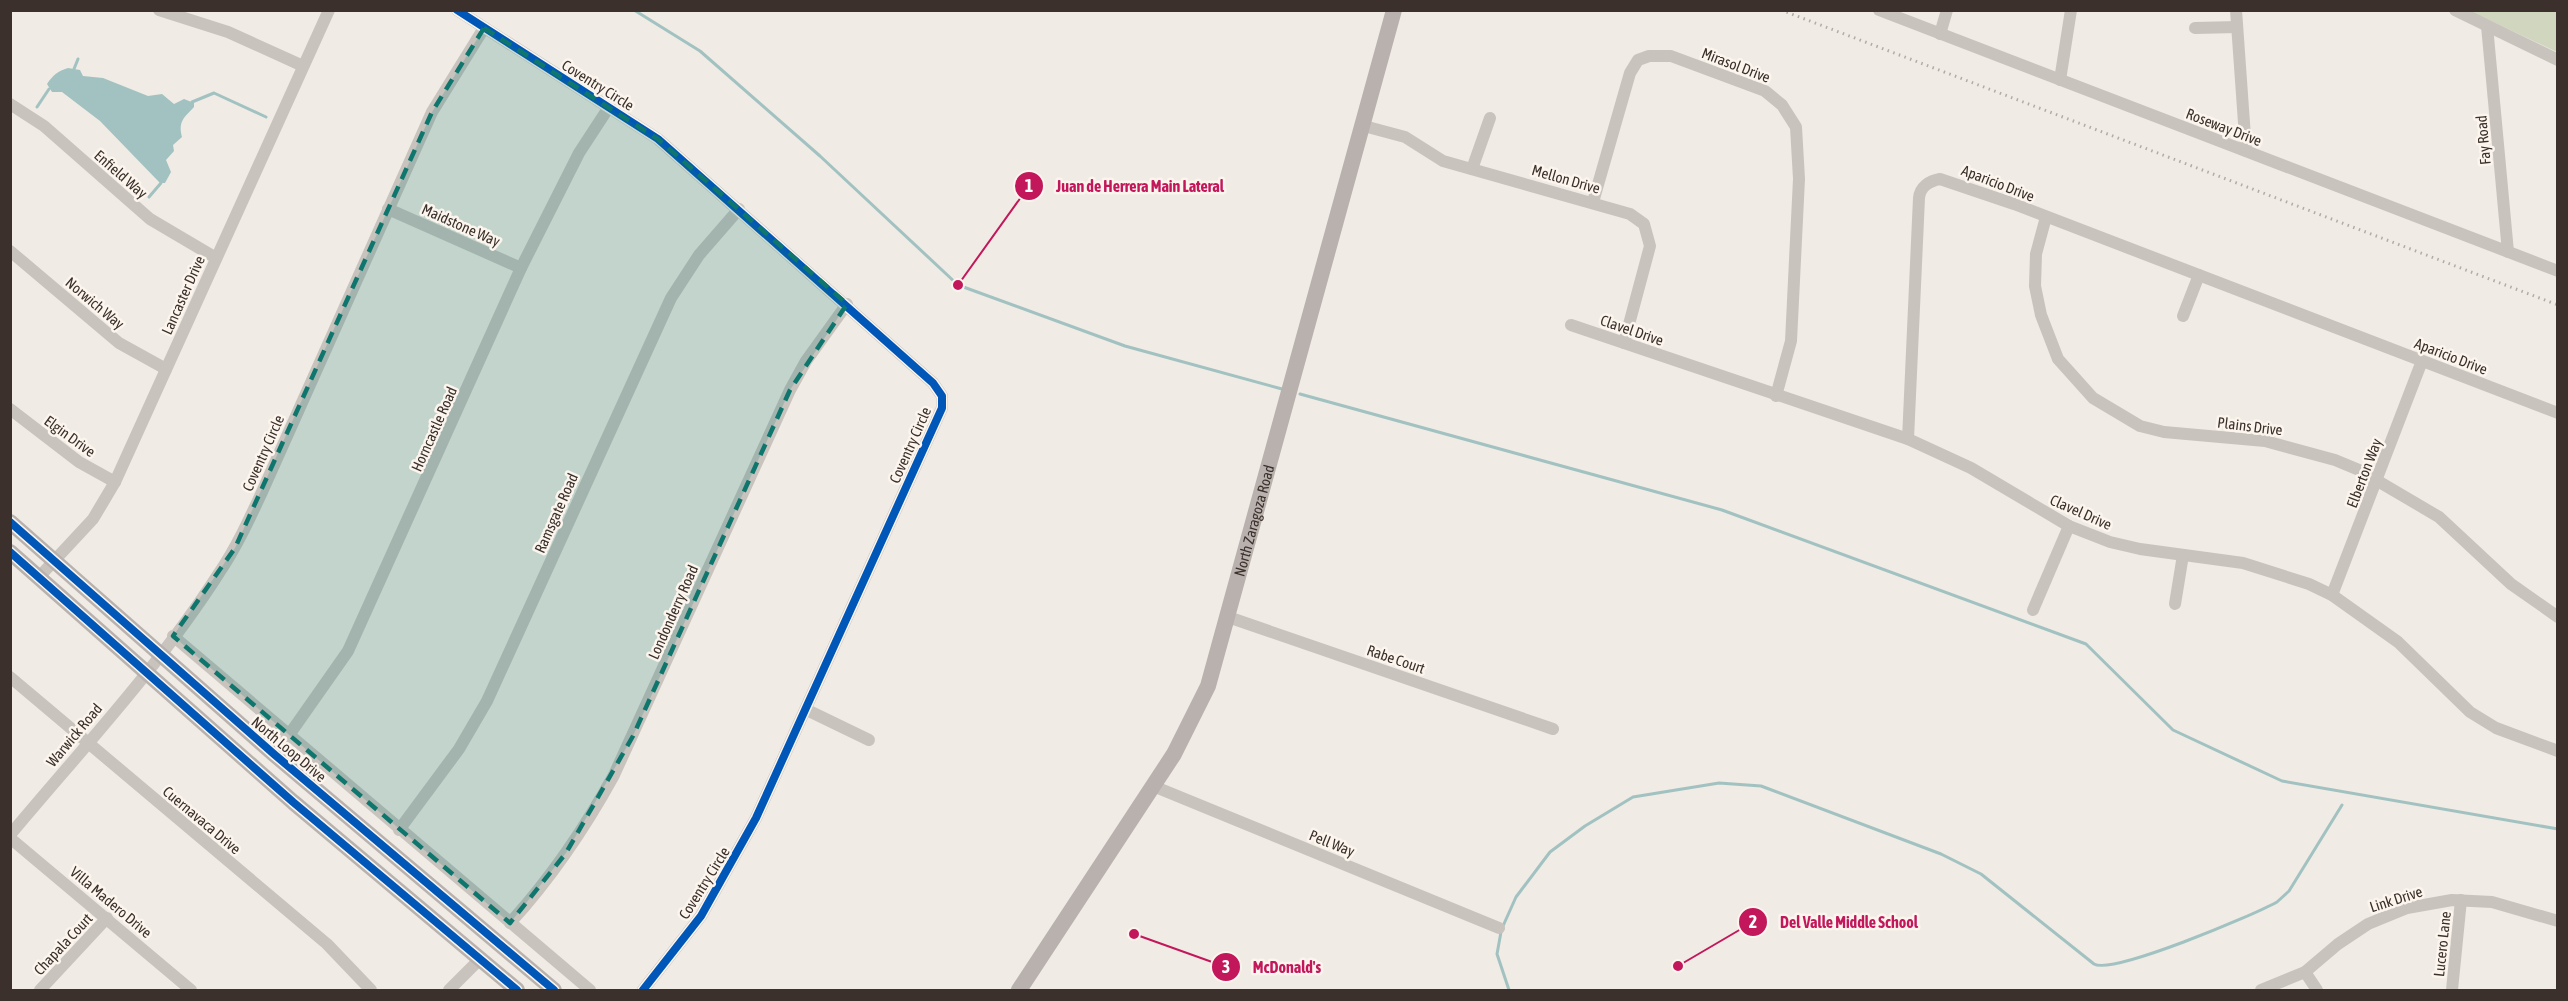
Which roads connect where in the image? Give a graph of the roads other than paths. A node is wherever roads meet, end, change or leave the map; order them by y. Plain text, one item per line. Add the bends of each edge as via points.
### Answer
1 (159, 10) edge
2 (329, 10) edge
3 (457, 10) edge
4 (1394, 10) edge
5 (1879, 10) edge
6 (1947, 10) edge
7 (2071, 10) edge
8 (2236, 10) edge
9 (2455, 10) edge
10 (2487, 26) junction
11 (2237, 27) junction
12 (484, 28) junction
13 (2195, 28) dead end
14 (1940, 34) junction
15 (2558, 60) edge
16 (303, 66) junction
17 (2060, 80) junction
18 (10, 104) edge
19 (609, 107) junction
20 (1490, 118) dead end
21 (1364, 126) junction
22 (2246, 151) junction
23 (1472, 169) junction
24 (1593, 202) junction
25 (388, 209) junction
26 (739, 209) junction
27 (2046, 217) junction
28 (10, 251) edge
29 (2508, 252) junction
30 (216, 258) junction
31 (521, 268) junction
32 (2558, 271) edge
33 (2199, 275) junction
34 (847, 304) junction
35 (2183, 316) dead end
36 (1571, 325) dead end
37 (1624, 343) junction
38 (2422, 361) junction
39 (166, 369) junction
40 (1776, 396) junction
41 (10, 409) edge
42 (2558, 413) edge
43 (1908, 439) junction
44 (2376, 480) junction
45 (115, 482) junction
46 (10, 522) edge
47 (2069, 526) junction
48 (10, 552) edge
49 (2182, 555) junction
50 (56, 560) junction
51 (40, 576) junction
52 (2332, 595) junction
53 (2175, 604) dead end
54 (2033, 610) dead end
55 (1228, 617) junction
56 (2558, 617) edge
57 (173, 636) junction
58 (160, 654) junction
59 (146, 673) junction
60 (10, 676) edge
61 (807, 710) junction
62 (1553, 729) dead end
63 (288, 736) junction
64 (869, 740) dead end
65 (88, 742) junction
66 (2558, 751) edge
67 (275, 756) junction
68 (1154, 786) junction
69 (399, 830) junction
70 (10, 837) edge
71 (2461, 900) junction
72 (107, 918) junction
73 (2558, 921) edge
74 (510, 923) junction
75 (1499, 928) dead end
76 (479, 960) junction
77 (2305, 972) junction
78 (40, 990) edge
79 (190, 990) edge
80 (370, 990) edge
81 (449, 990) edge
82 (517, 990) edge
83 (554, 990) edge
84 (590, 990) edge
85 (643, 990) edge
86 (1019, 990) edge
87 (2261, 990) edge
88 (2317, 990) edge
89 (2452, 990) edge

1 - 16 street via 228,33
2 - 16 street, Lancaster Drive
3 - 12 street, Coventry Circle
4 - 21 main road, North Zaragoza Road
5 - 14 street, Roseway Drive
6 - 14 street
7 - 17 street
8 - 11 street
9 - 10 street
10 - 15 street
10 - 29 street, Fay Road
11 - 13 street
11 - 22 street
12 - 19 street, Coventry Circle
12 - 25 street, Coventry Circle via 432,112
14 - 17 street, Roseway Drive
16 - 30 street, Lancaster Drive
17 - 22 street, Roseway Drive
18 - 30 street, Enfield Way via 44,126 150,219
19 - 26 street, Coventry Circle via 658,139
19 - 31 street, Horncastle Road via 574,163
20 - 23 street
21 - 23 street, Mellon Drive via 1397,134 1443,161
21 - 55 main road, North Zaragoza Road
22 - 29 street, Roseway Drive
23 - 24 street, Mellon Drive
24 - 37 street, Mellon Drive via 1638,218 1648,232 1650,251
24 - 40 street, Mirasol Drive via 1629,73 1638,60 1671,56 1765,91 1782,105 1798,133 1798,179 1791,341
25 - 31 street, Maidstone Way
25 - 57 street, Coventry Circle via 235,548
26 - 34 street, Coventry Circle
26 - 69 street, Ramsgate Road via 699,255 671,298 487,701 459,749
27 - 33 street, Aparicio Drive
27 - 43 street, Aparicio Drive via 1948,180 1934,180 1920,191
27 - 44 street, Plains Drive via 2036,254 2035,286 2041,315 2058,359 2093,398 2140,426 2178,435 2292,446 2335,460
28 - 39 street, Norwich Way via 118,343
29 - 32 street, Roseway Drive
30 - 39 street, Lancaster Drive
31 - 63 street, Horncastle Road via 352,643
33 - 35 street
33 - 38 street, Aparicio Drive
34 - 61 street, Coventry Circle via 933,383 943,405
34 - 74 street, Londonderry Road via 790,390 609,784 567,853
36 - 37 street, Clavel Drive
37 - 40 street, Clavel Drive
38 - 42 street, Aparicio Drive
38 - 44 street, Elberton Way
39 - 45 street, Lancaster Drive
40 - 43 street, Clavel Drive
41 - 45 street, Elgin Drive via 71,457
43 - 47 street, Clavel Drive via 1971,468
44 - 52 street, Elberton Way
44 - 56 street, Plains Drive via 2439,517 2511,584
45 - 50 street, Lancaster Drive via 93,519
46 - 50 main road, North Loop Drive
47 - 49 street, Clavel Drive via 2120,544
47 - 54 street
48 - 51 main road
49 - 52 street, Clavel Drive via 2266,568
49 - 53 street
50 - 51 street, Lancaster Drive
50 - 58 main road, North Loop Drive
51 - 59 main road
52 - 66 street, Clavel Drive via 2398,642 2470,712 2496,729
55 - 62 street, Rabe Court
55 - 68 main road, North Zaragoza Road via 1200,706
57 - 58 street, Coventry Circle
57 - 63 street
58 - 59 street, Warwick Road
58 - 67 main road, North Loop Drive
59 - 65 street, Warwick Road
59 - 76 main road
60 - 65 street, Cuernavaca Drive
61 - 64 street
61 - 85 street, Coventry Circle via 730,867 685,939
63 - 67 street, Horncastle Road
63 - 69 street
65 - 70 street, Warwick Road
65 - 80 street, Cuernavaca Drive via 327,944
67 - 83 main road, North Loop Drive
68 - 75 street, Pell Way
68 - 86 main road, North Zaragoza Road
69 - 74 street
70 - 72 street, Villa Madero Drive
71 - 73 street, Link Drive via 2506,905
71 - 77 street, Link Drive via 2427,903 2388,914 2338,944
71 - 89 street, Lucero Lane
72 - 78 street, Chapala Court
72 - 79 street, Villa Madero Drive
74 - 84 street
76 - 81 street
76 - 82 main road
77 - 87 street, Link Drive
77 - 88 street

